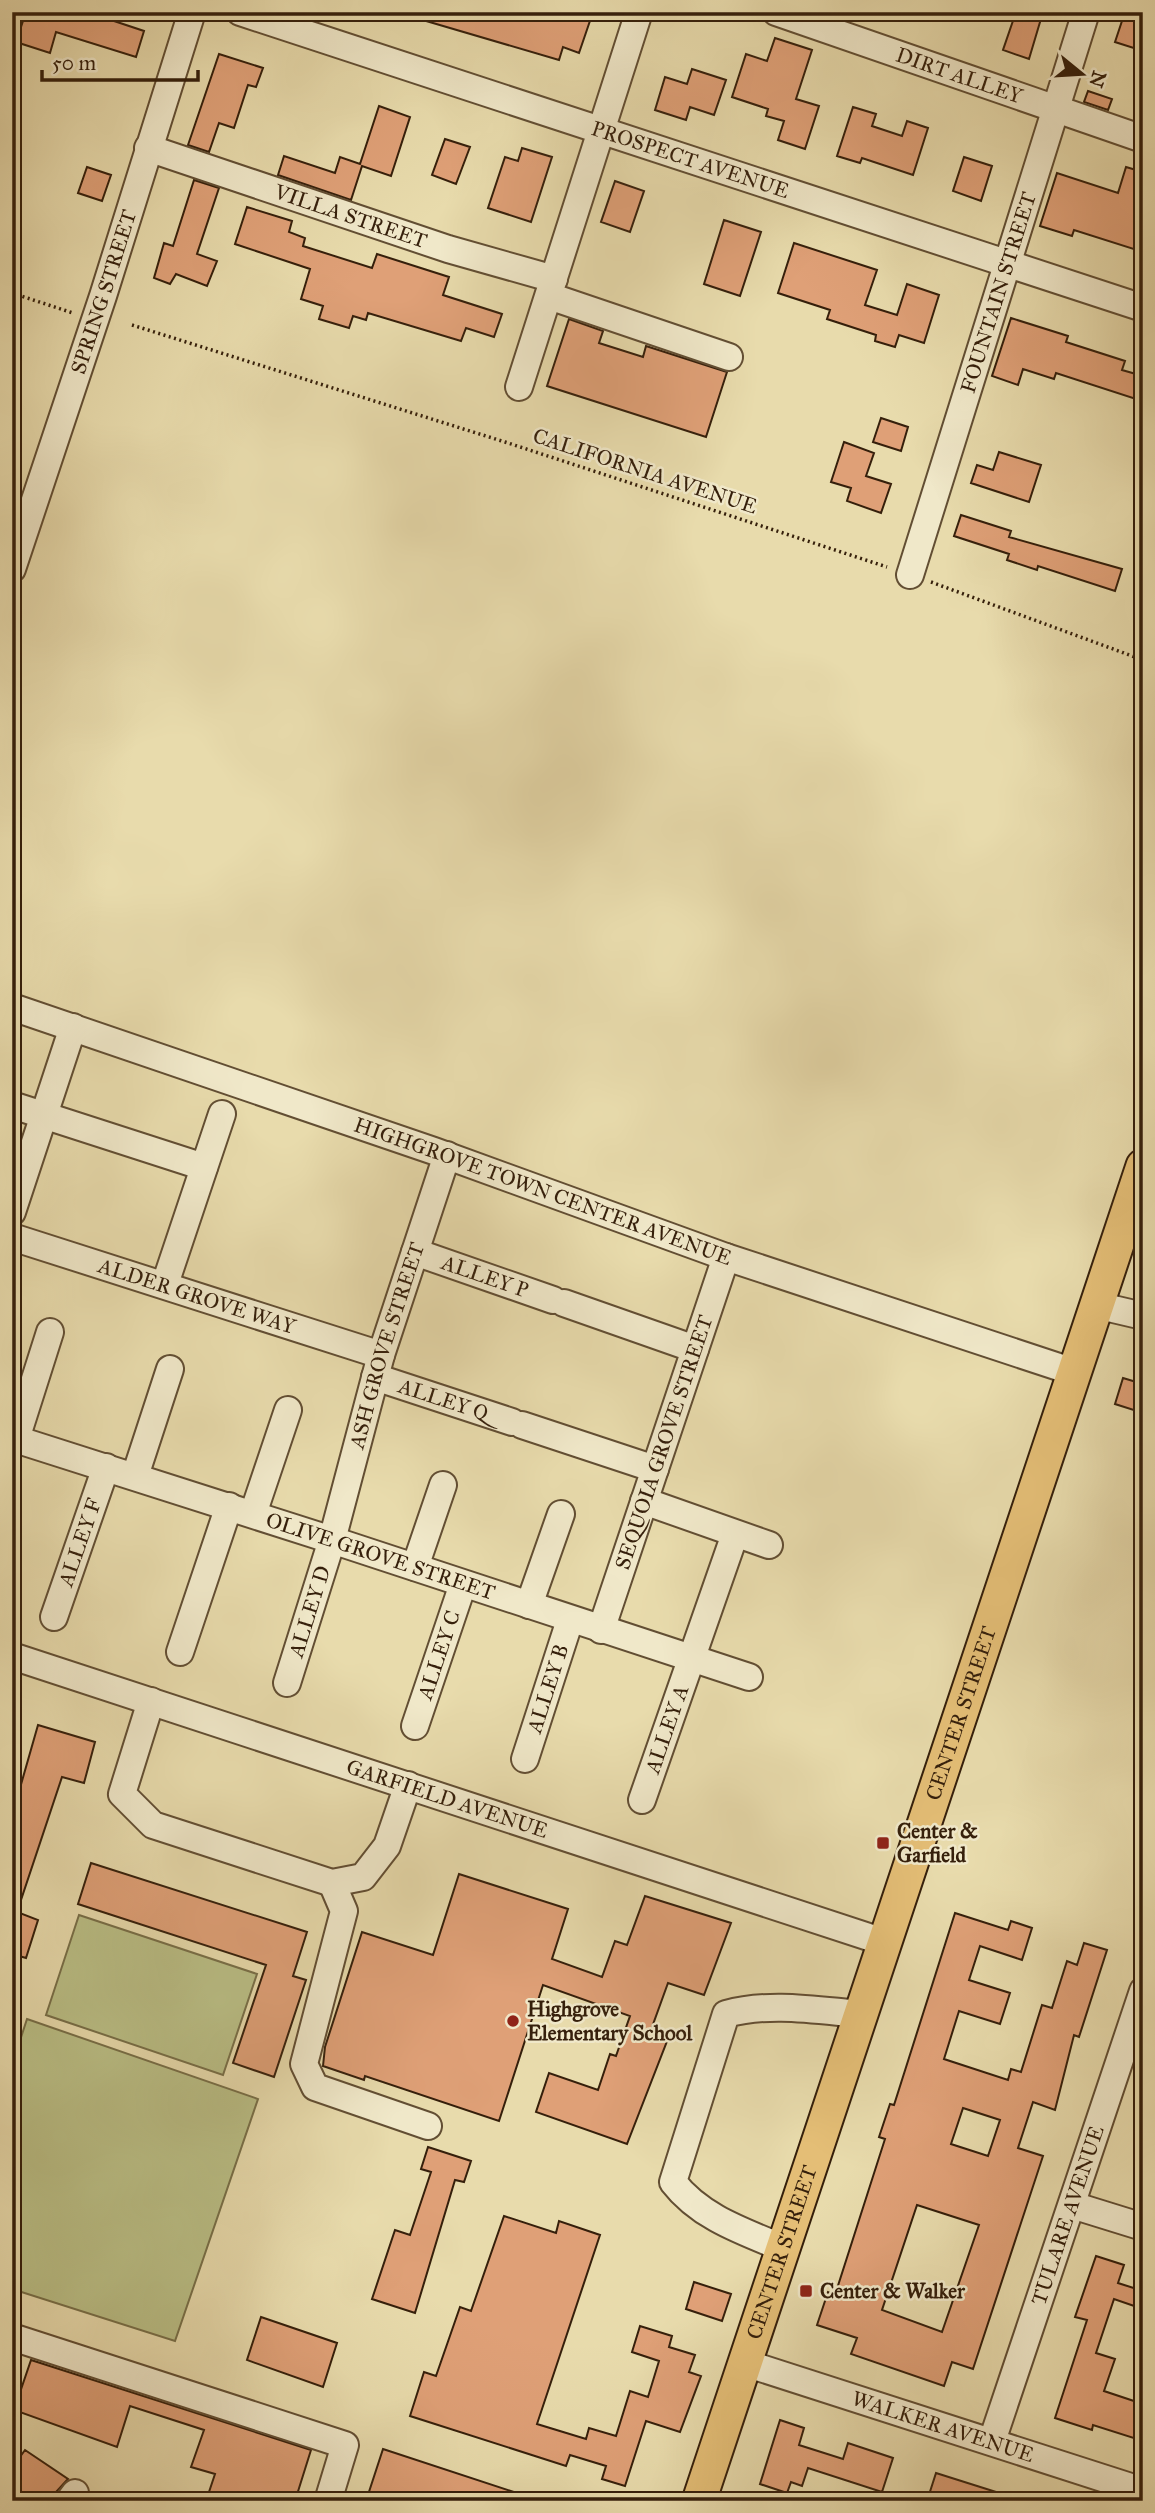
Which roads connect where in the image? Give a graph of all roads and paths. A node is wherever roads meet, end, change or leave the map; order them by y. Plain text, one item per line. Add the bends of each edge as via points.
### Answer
1 (191, 12) edge
2 (240, 12) edge
3 (639, 12) edge
4 (776, 12) edge
5 (1086, 12) edge
6 (1055, 111) junction
7 (601, 131) junction
8 (1143, 139) edge
9 (148, 148) junction
10 (1007, 264) junction
11 (551, 287) junction
12 (12, 293) edge
13 (1143, 308) edge
14 (95, 320) junction
15 (132, 326) dead end
16 (729, 358) dead end
17 (519, 387) dead end
18 (12, 569) edge
19 (910, 575) junction
20 (1143, 660) edge
21 (12, 1007) edge
22 (73, 1027) junction
23 (12, 1105) edge
24 (222, 1114) dead end
25 (43, 1116) junction
26 (447, 1155) junction
27 (1143, 1166) edge
28 (204, 1167) junction
29 (12, 1212) edge
30 (12, 1237) edge
31 (415, 1252) junction
32 (726, 1257) junction
33 (165, 1284) junction
34 (1096, 1305) junction
35 (1143, 1316) edge
36 (50, 1332) dead end
37 (695, 1349) junction
38 (378, 1366) junction
39 (170, 1368) dead end
40 (1074, 1372) junction
41 (288, 1410) dead end
42 (14, 1439) edge
43 (106, 1467) junction
44 (654, 1469) junction
45 (135, 1476) junction
46 (443, 1485) dead end
47 (644, 1501) junction
48 (241, 1510) junction
49 (561, 1514) dead end
50 (735, 1534) junction
51 (332, 1540) junction
52 (769, 1545) dead end
53 (415, 1567) junction
54 (463, 1584) junction
55 (529, 1605) junction
56 (54, 1617) dead end
57 (570, 1619) junction
58 (601, 1630) junction
59 (180, 1652) dead end
60 (12, 1656) edge
61 (691, 1658) junction
62 (749, 1677) dead end
63 (287, 1683) dead end
64 (150, 1701) junction
65 (415, 1726) dead end
66 (525, 1759) dead end
67 (408, 1784) junction
68 (642, 1800) dead end
69 (332, 1883) junction
70 (884, 1942) junction
71 (1143, 1991) edge
72 (860, 2014) junction
73 (428, 2126) dead end
74 (1072, 2205) junction
75 (1143, 2227) edge
76 (783, 2248) junction
77 (12, 2337) edge
78 (745, 2363) junction
79 (992, 2441) junction
80 (1143, 2491) edge
81 (328, 2501) edge
82 (699, 2501) edge

1 - 9 street, SPRING STREET
2 - 7 street, PROSPECT AVENUE
3 - 7 street
4 - 6 street, DIRT ALLEY
5 - 6 street, FOUNTAIN STREET
6 - 8 street, DIRT ALLEY
6 - 10 street, FOUNTAIN STREET
7 - 10 street, PROSPECT AVENUE
7 - 11 street
9 - 11 street, VILLA STREET
9 - 14 street, SPRING STREET
10 - 13 street, PROSPECT AVENUE
10 - 19 street, FOUNTAIN STREET
11 - 16 street, VILLA STREET
11 - 17 street
12 - 14 path
14 - 18 street, SPRING STREET
15 - 19 path, CALIFORNIA AVENUE
19 - 20 path, CALIFORNIA AVENUE
21 - 22 street, HIGHGROVE TOWN CENTER AVENUE
22 - 25 street
22 - 26 street, HIGHGROVE TOWN CENTER AVENUE
23 - 25 street
24 - 28 street
25 - 28 street
25 - 29 street
26 - 31 street, ASH GROVE STREET
26 - 32 street, HIGHGROVE TOWN CENTER AVENUE
27 - 34 main road, CENTER STREET
28 - 33 street
30 - 33 street, ALDER GROVE WAY
31 - 37 street, ALLEY P
31 - 38 street, ASH GROVE STREET
32 - 37 street, SEQUOIA GROVE STREET
32 - 40 street, HIGHGROVE TOWN CENTER AVENUE
33 - 38 street, ALDER GROVE WAY
34 - 35 street
34 - 40 main road, CENTER STREET
36 - 42 street
37 - 44 street, SEQUOIA GROVE STREET
38 - 44 street, ALLEY Q via 517,1423
38 - 51 street, ASH GROVE STREET
39 - 45 street
40 - 70 main road, CENTER STREET
41 - 48 street
42 - 43 street, OLIVE GROVE STREET
43 - 45 street, OLIVE GROVE STREET
43 - 56 street, ALLEY F
44 - 47 street, SEQUOIA GROVE STREET
45 - 48 street, OLIVE GROVE STREET
46 - 53 street
47 - 50 street
47 - 58 street, SEQUOIA GROVE STREET
48 - 51 street, OLIVE GROVE STREET
48 - 59 street
49 - 55 street
50 - 52 street
50 - 61 street, ALLEY A
51 - 53 street, OLIVE GROVE STREET
51 - 63 street, ALLEY D
53 - 54 street, OLIVE GROVE STREET
54 - 55 street, OLIVE GROVE STREET
54 - 65 street, ALLEY C
55 - 57 street, OLIVE GROVE STREET
57 - 58 street, OLIVE GROVE STREET
57 - 66 street, ALLEY B
58 - 61 street, OLIVE GROVE STREET
60 - 64 street, GARFIELD AVENUE
61 - 62 street, OLIVE GROVE STREET
61 - 68 street, ALLEY A
64 - 67 street, GARFIELD AVENUE
64 - 69 street via 122,1794 153,1825
67 - 69 street via 387,1846 363,1877
67 - 70 street, GARFIELD AVENUE
69 - 73 street via 344,1911 304,2064 315,2087
70 - 72 main road, CENTER STREET
71 - 74 street, TULARE AVENUE
72 - 76 main road, CENTER STREET
72 - 76 street via 776,2007 726,2014 673,2182 686,2200 724,2224
74 - 75 street
74 - 79 street, TULARE AVENUE
76 - 78 main road, CENTER STREET
77 - 81 street via 345,2445
78 - 79 street, WALKER AVENUE
78 - 82 main road, CENTER STREET
79 - 80 street, WALKER AVENUE

